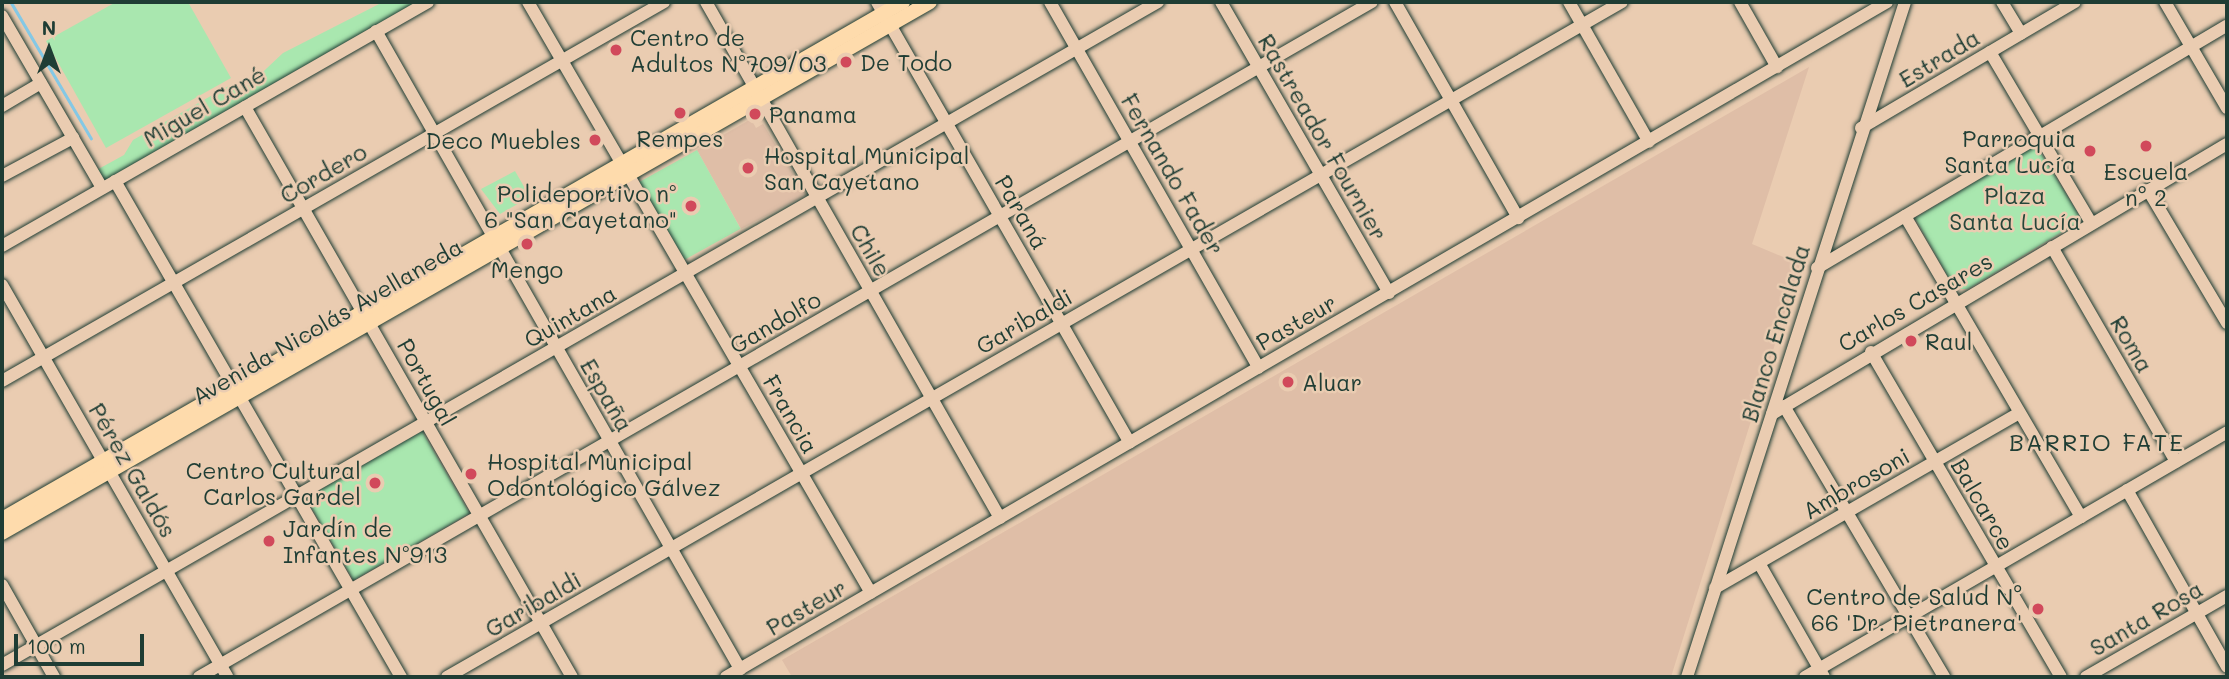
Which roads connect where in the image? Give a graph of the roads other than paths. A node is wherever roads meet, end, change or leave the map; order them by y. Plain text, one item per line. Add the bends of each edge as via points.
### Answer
1 (428, 2) edge
2 (528, 2) edge
3 (664, 2) edge
4 (706, 2) edge
5 (903, 2) edge
6 (930, 2) edge
7 (1050, 2) edge
8 (1158, 2) edge
9 (1222, 2) edge
10 (1372, 2) edge
11 (1395, 2) edge
12 (1569, 2) edge
13 (1622, 2) edge
14 (1740, 2) edge
15 (1887, 2) edge
16 (1905, 2) edge
17 (2002, 2) edge
18 (2075, 2) edge
19 (2165, 2) edge
20 (883, 13) edge
21 (4, 25) edge
22 (1582, 25) junction
23 (2227, 26) edge
24 (376, 31) junction
25 (2021, 34) junction
26 (2191, 47) junction
27 (1077, 49) junction
28 (1990, 52) junction
29 (562, 60) junction
30 (1259, 67) junction
31 (1777, 67) junction
32 (41, 83) junction
33 (758, 93) junction
34 (1451, 100) junction
35 (2, 106) edge
36 (245, 107) junction
37 (2227, 108) edge
38 (947, 124) junction
39 (1861, 128) junction
40 (434, 134) junction
41 (2038, 136) junction
42 (73, 138) junction
43 (1130, 141) junction
44 (1649, 142) junction
45 (2227, 144) edge
46 (625, 169) junction
47 (1321, 175) junction
48 (2, 176) edge
49 (115, 181) junction
50 (102, 188) junction
51 (2148, 190) junction
52 (818, 198) junction
53 (304, 208) junction
54 (1000, 216) junction
55 (1905, 216) junction
56 (1518, 218) junction
57 (2091, 223) junction
58 (496, 242) junction
59 (2, 246) edge
60 (2052, 247) junction
61 (1191, 249) junction
62 (1817, 268) junction
63 (686, 274) junction
64 (173, 283) junction
65 (2, 285) edge
66 (870, 290) junction
67 (1388, 293) junction
68 (1955, 303) junction
69 (367, 317) junction
70 (2227, 323) edge
71 (1062, 324) junction
72 (557, 348) junction
73 (1871, 352) junction
74 (44, 357) junction
75 (740, 367) junction
76 (1259, 368) junction
77 (2, 381) edge
78 (236, 392) junction
79 (932, 398) junction
80 (1784, 406) junction
81 (2018, 413) junction
82 (1772, 414) junction
83 (426, 423) junction
84 (2227, 432) edge
85 (610, 442) junction
86 (1130, 443) junction
87 (1934, 461) junction
88 (2176, 462) junction
89 (107, 466) junction
90 (801, 473) junction
91 (2127, 490) junction
92 (297, 497) junction
93 (1847, 513) junction
94 (479, 515) junction
95 (2081, 517) junction
96 (1000, 518) junction
97 (2, 519) edge
98 (2, 533) edge
99 (671, 549) junction
100 (1759, 563) junction
101 (1995, 566) junction
102 (167, 571) junction
103 (2, 585) edge
104 (1714, 588) junction
105 (351, 590) junction
106 (871, 593) junction
107 (2227, 596) edge
108 (2196, 614) junction
109 (1909, 617) junction
110 (541, 623) junction
111 (36, 645) junction
112 (2, 665) edge
113 (220, 665) junction
114 (2227, 667) edge
115 (740, 669) junction
116 (1822, 673) edge
117 (54, 677) edge
118 (199, 677) edge
119 (228, 677) edge
120 (401, 677) edge
121 (447, 677) edge
122 (572, 677) edge
123 (726, 677) edge
124 (1687, 677) edge
125 (1805, 677) edge
126 (1944, 677) edge
127 (2061, 677) edge
128 (2086, 677) edge

1 - 24 street, Miguel Cané
2 - 29 street, Francia
3 - 29 street, Cordero
4 - 33 street, Chile
5 - 20 main road, Avenida Nicolás Avellaneda
6 - 20 main road, Avenida Nicolás Avellaneda
7 - 27 street, Fernando Fader
8 - 27 street, Quintana
9 - 30 street, Rastreador Fournier
10 - 30 street, Gandolfo
11 - 34 street
12 - 22 street
13 - 22 street, Garibaldi
14 - 31 street
15 - 31 street, Pasteur
16 - 39 street, Blanco Encalada
17 - 25 street
18 - 25 street, Estrada
19 - 26 street
20 - 33 main road, Avenida Nicolás Avellaneda
20 - 38 street, Paraná
21 - 32 street
22 - 34 street, Garibaldi
22 - 44 street
23 - 26 street
24 - 36 street, Miguel Cané
24 - 40 street, España
25 - 28 street, Estrada
26 - 37 street
26 - 41 street
27 - 38 street, Quintana
27 - 43 street, Fernando Fader
28 - 39 street, Estrada
28 - 41 street
29 - 40 street, Cordero
29 - 46 street, Francia
30 - 43 street, Gandolfo
30 - 47 street, Rastreador Fournier
31 - 44 street, Pasteur
32 - 35 street
32 - 42 street
33 - 46 main road, Avenida Nicolás Avellaneda
33 - 52 street, Chile
34 - 47 street, Garibaldi
34 - 56 street
36 - 49 street, Miguel Cané
36 - 53 street, Portugal
38 - 52 street, Quintana
38 - 54 street, Paraná
39 - 62 street, Blanco Encalada
40 - 53 street, Cordero
40 - 58 street, España
41 - 55 street
41 - 57 street
42 - 48 street
42 - 50 street
43 - 54 street, Gandolfo
43 - 61 street, Fernando Fader
44 - 56 street, Pasteur
45 - 51 street, Carlos Casares
46 - 58 main road, Avenida Nicolás Avellaneda
46 - 63 street, Francia
47 - 61 street, Garibaldi
47 - 67 street, Rastreador Fournier
49 - 50 street, Miguel Cané
49 - 64 street
50 - 59 street, Miguel Cané
51 - 57 street, Carlos Casares
51 - 70 street
52 - 63 street, Quintana
52 - 66 street, Chile
53 - 64 street, Cordero
53 - 69 street, Portugal
54 - 66 street, Gandolfo
54 - 71 street, Paraná
55 - 62 street
55 - 68 street
56 - 67 street, Pasteur
57 - 60 street, Carlos Casares
58 - 69 main road, Avenida Nicolás Avellaneda
58 - 72 street, España
60 - 68 street, Carlos Casares
60 - 88 street, Roma
61 - 71 street, Garibaldi
61 - 76 street, Fernando Fader
62 - 82 street, Blanco Encalada
63 - 72 street, Quintana
63 - 75 street, Francia
64 - 74 street, Cordero
64 - 78 street
65 - 74 street, Pérez Galdós
66 - 75 street, Gandolfo
66 - 79 street, Chile
67 - 76 street, Pasteur
68 - 73 street, Carlos Casares
68 - 81 street
69 - 78 main road, Avenida Nicolás Avellaneda
69 - 83 street, Portugal
71 - 79 street, Garibaldi
71 - 86 street, Paraná
72 - 83 street, Quintana
72 - 85 street, España
73 - 80 street, Carlos Casares
73 - 87 street, Balcarce
74 - 77 street, Cordero
74 - 89 street, Pérez Galdós
75 - 85 street, Gandolfo
75 - 90 street, Francia
76 - 86 street, Pasteur
78 - 89 main road, Avenida Nicolás Avellaneda
78 - 92 street
79 - 90 street, Garibaldi
79 - 96 street, Chile
80 - 82 street, Carlos Casares
80 - 93 street
81 - 87 street, Ambrosoni
81 - 95 street
82 - 104 street, Blanco Encalada
83 - 92 street, Quintana
83 - 94 street, Portugal
84 - 88 street
85 - 94 street, Gandolfo
85 - 99 street, España
86 - 96 street, Pasteur
87 - 93 street, Ambrosoni
87 - 101 street, Balcarce
88 - 91 street
89 - 97 main road, Avenida Nicolás Avellaneda
89 - 98 main road, Avenida Nicolás Avellaneda
89 - 102 street, Pérez Galdós
90 - 99 street, Garibaldi
90 - 106 street, Francia
91 - 95 street
91 - 108 street
92 - 102 street, Quintana
92 - 105 street
93 - 100 street, Ambrosoni
93 - 109 street
94 - 105 street, Gandolfo
94 - 110 street, Portugal
95 - 101 street
96 - 106 street, Pasteur
99 - 110 street, Garibaldi
99 - 115 street, España
100 - 104 street, Ambrosoni
100 - 116 street
101 - 109 street
101 - 127 street, Balcarce
102 - 111 street, Quintana
102 - 113 street, Pérez Galdós
103 - 111 street
104 - 124 street, Blanco Encalada
105 - 113 street, Gandolfo
105 - 120 street
106 - 115 street, Pasteur
107 - 108 street, Santa Rosa
108 - 114 street
108 - 128 street, Santa Rosa
109 - 116 street
109 - 126 street
110 - 121 street, Garibaldi
110 - 122 street, Portugal
111 - 112 street, Quintana
111 - 117 street
113 - 118 street, Gandolfo
113 - 119 street, Pérez Galdós
115 - 123 street, Pasteur
116 - 125 street

